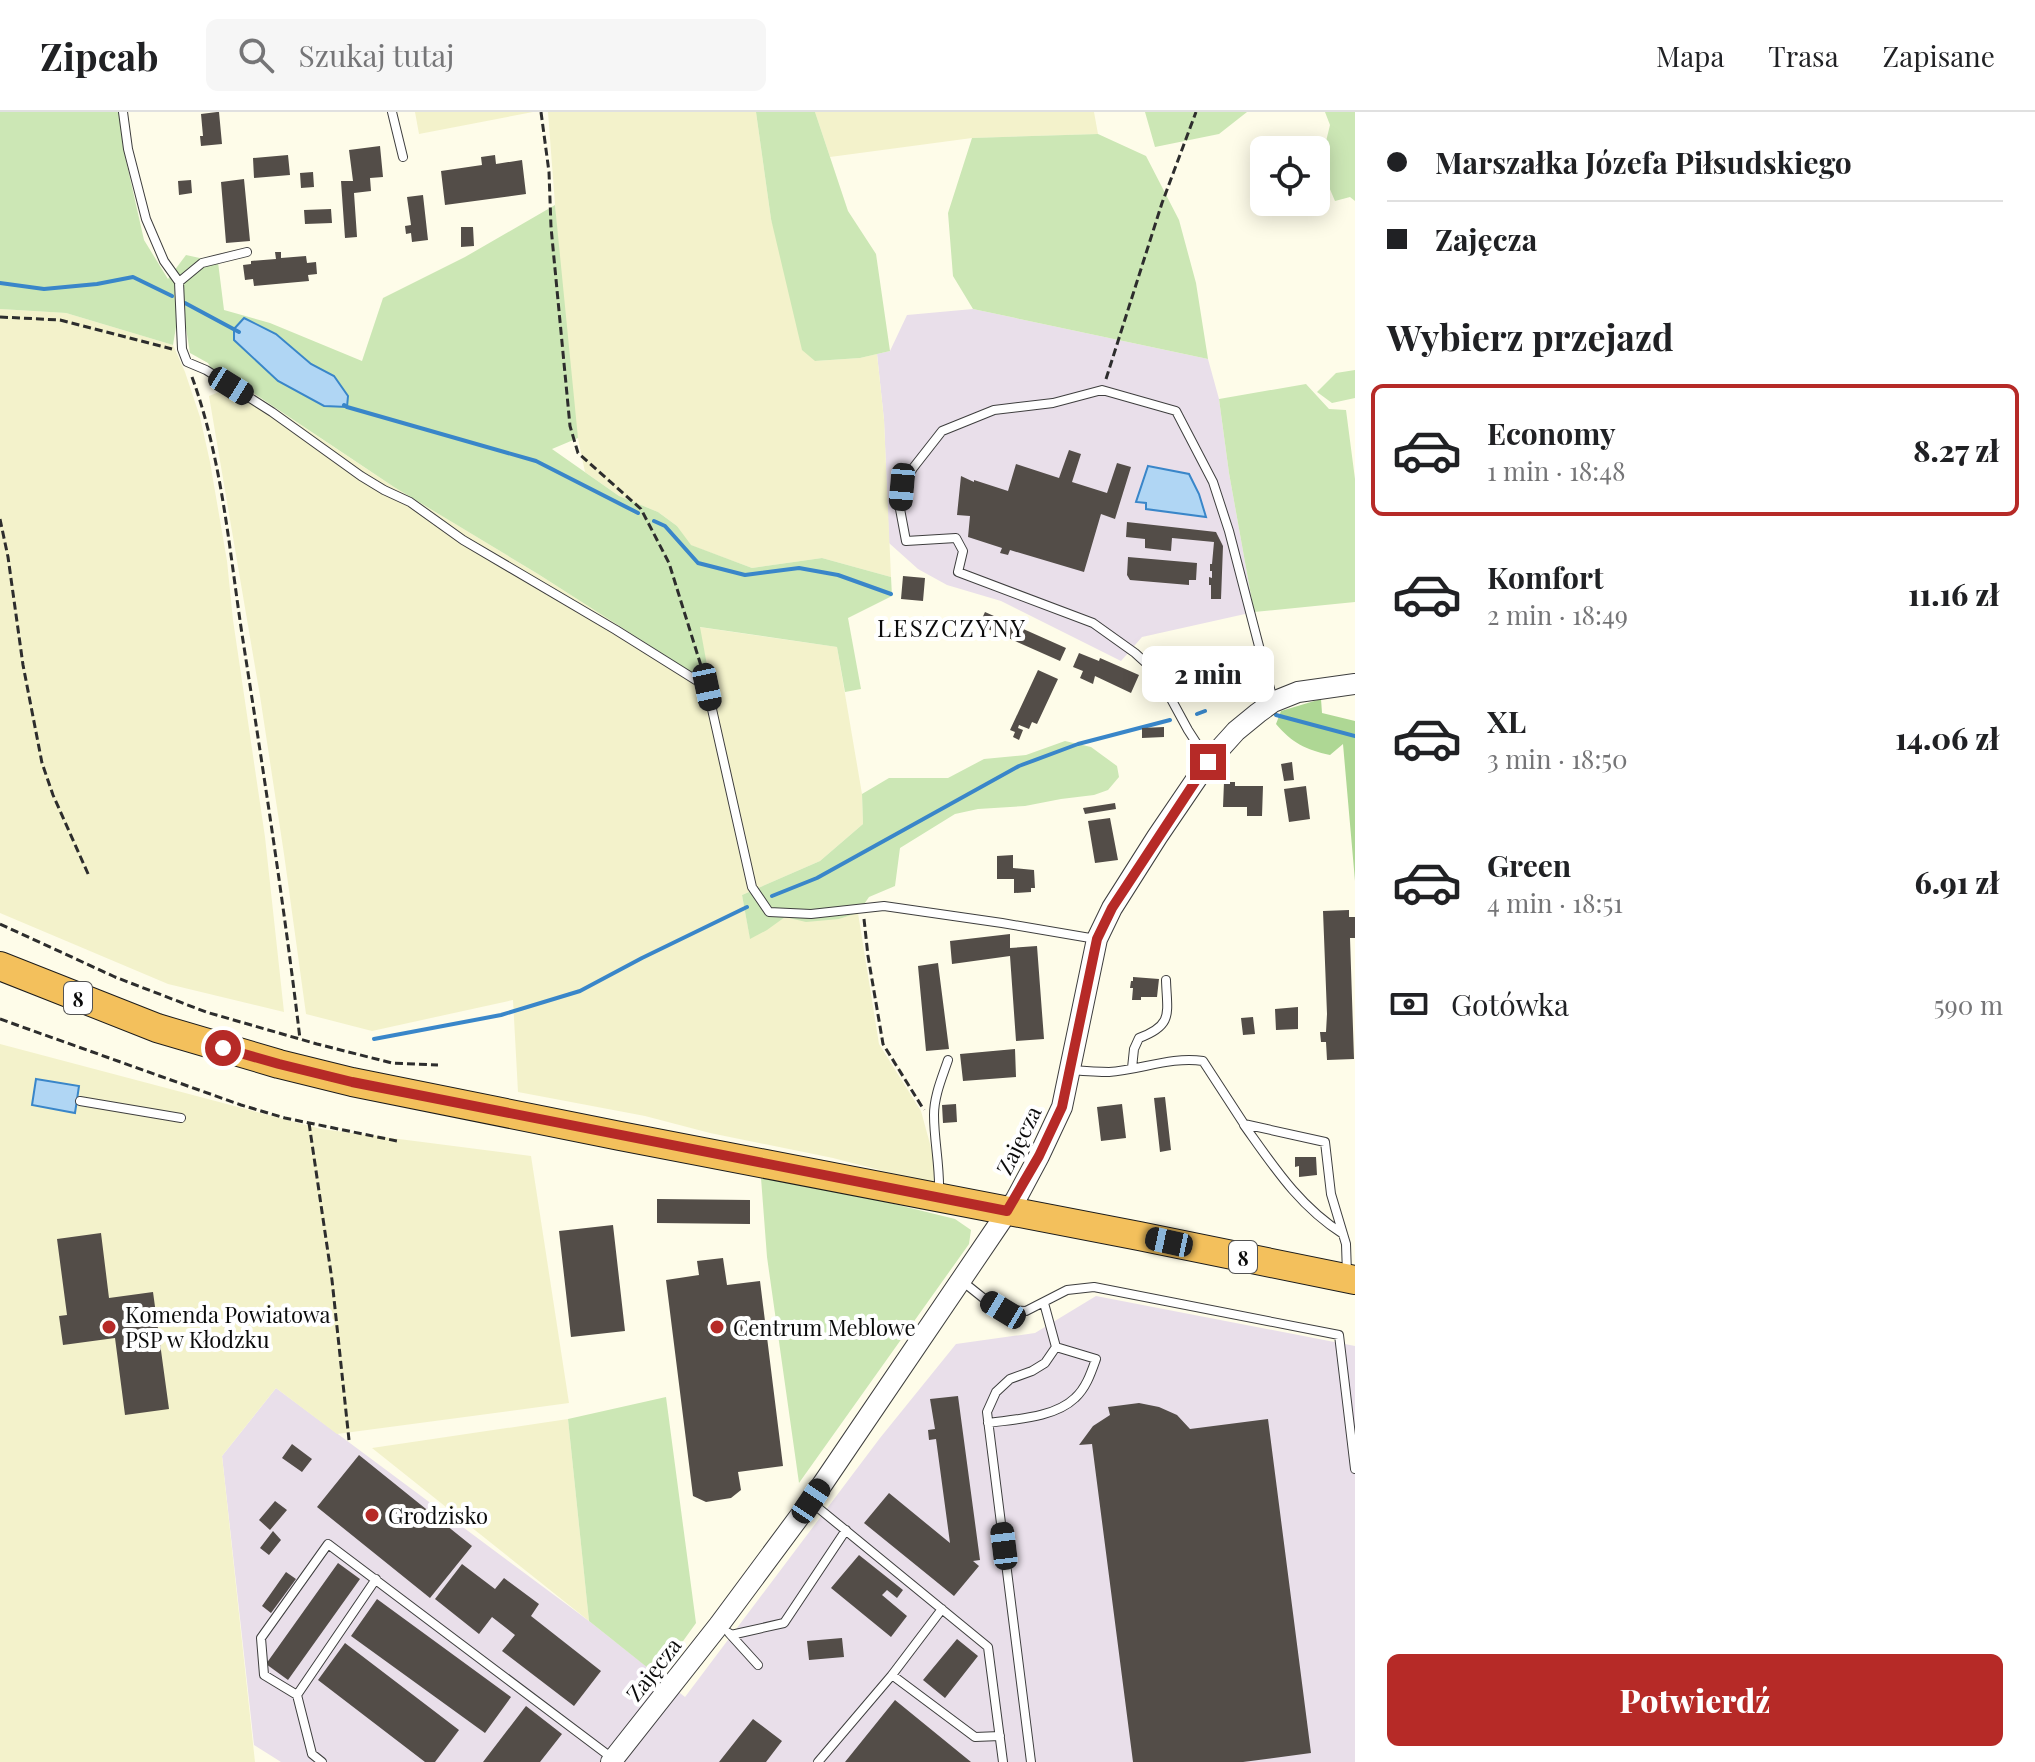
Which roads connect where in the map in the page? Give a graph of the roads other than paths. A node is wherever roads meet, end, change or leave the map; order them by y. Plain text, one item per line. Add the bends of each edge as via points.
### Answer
1 (123, 112) edge
2 (392, 112) edge
3 (403, 157) dead end
4 (247, 252) dead end
5 (179, 282) junction
6 (1355, 684) edge
7 (1273, 702) junction
8 (1208, 762) junction
9 (1097, 939) junction
10 (0, 966) edge
11 (1166, 980) dead end
12 (0, 982) edge
13 (157, 1028) junction
14 (948, 1060) dead end
15 (1132, 1068) junction
16 (1069, 1070) junction
17 (80, 1101) dead end
18 (181, 1118) dead end
19 (1244, 1124) junction
20 (939, 1197) junction
21 (1007, 1211) junction
22 (1343, 1234) junction
23 (1351, 1280) edge
24 (961, 1281) junction
25 (1044, 1303) junction
26 (1056, 1347) junction
27 (988, 1423) junction
28 (1355, 1469) edge
29 (811, 1501) junction
30 (846, 1530) junction
31 (376, 1579) junction
32 (942, 1609) junction
33 (725, 1630) junction
34 (758, 1665) dead end
35 (892, 1675) junction
36 (297, 1695) junction
37 (1000, 1736) junction
38 (612, 1760) edge
39 (322, 1762) edge
40 (818, 1762) edge
41 (1003, 1762) edge
42 (1031, 1762) edge

1 - 5 lane via 146,219
2 - 3 lane
4 - 5 lane via 202,263
5 - 9 lane via 187,362 272,412 463,540 707,687 752,887 769,912 811,914 884,906
6 - 7 street, Zajęcza via 1298,692
7 - 8 street, Zajęcza
7 - 8 lane via 1213,482 1176,411 1102,390 994,410 942,431 902,487 906,541 956,538 963,551 958,572 1093,623 1131,650 1157,673
8 - 9 street, Zajęcza
9 - 16 street, Zajęcza
10 - 13 highway, 8
11 - 15 lane via 1166,1020 1139,1038
12 - 13 highway via 81,1013
13 - 20 highway, 8 via 352,1082
14 - 20 lane via 934,1114
15 - 16 lane
15 - 19 lane via 1181,1059 1203,1061
16 - 21 street, Zajęcza via 1062,1107
17 - 18 lane
19 - 22 lane via 1283,1180
19 - 22 lane via 1325,1142 1331,1194
20 - 21 highway, 8
21 - 23 highway, 8
21 - 24 street, Zajęcza
22 - 23 lane
24 - 25 lane via 1003,1310 1026,1311
24 - 29 street, Zajęcza
25 - 26 lane
25 - 28 lane via 1067,1290 1094,1287 1339,1335
26 - 27 lane via 1045,1363 1010,1379 996,1392
26 - 27 lane via 1096,1359 1089,1381 1074,1399 1052,1412
27 - 42 lane
29 - 30 lane
29 - 33 street, Zajęcza
30 - 32 lane
30 - 33 lane via 784,1623
31 - 36 lane
31 - 36 lane via 328,1544 261,1638 264,1675
31 - 38 lane
32 - 35 lane
32 - 37 lane via 988,1647
33 - 34 lane
33 - 38 street, Zajęcza
35 - 37 lane via 975,1737
35 - 40 lane
36 - 39 lane via 312,1754
37 - 41 lane

